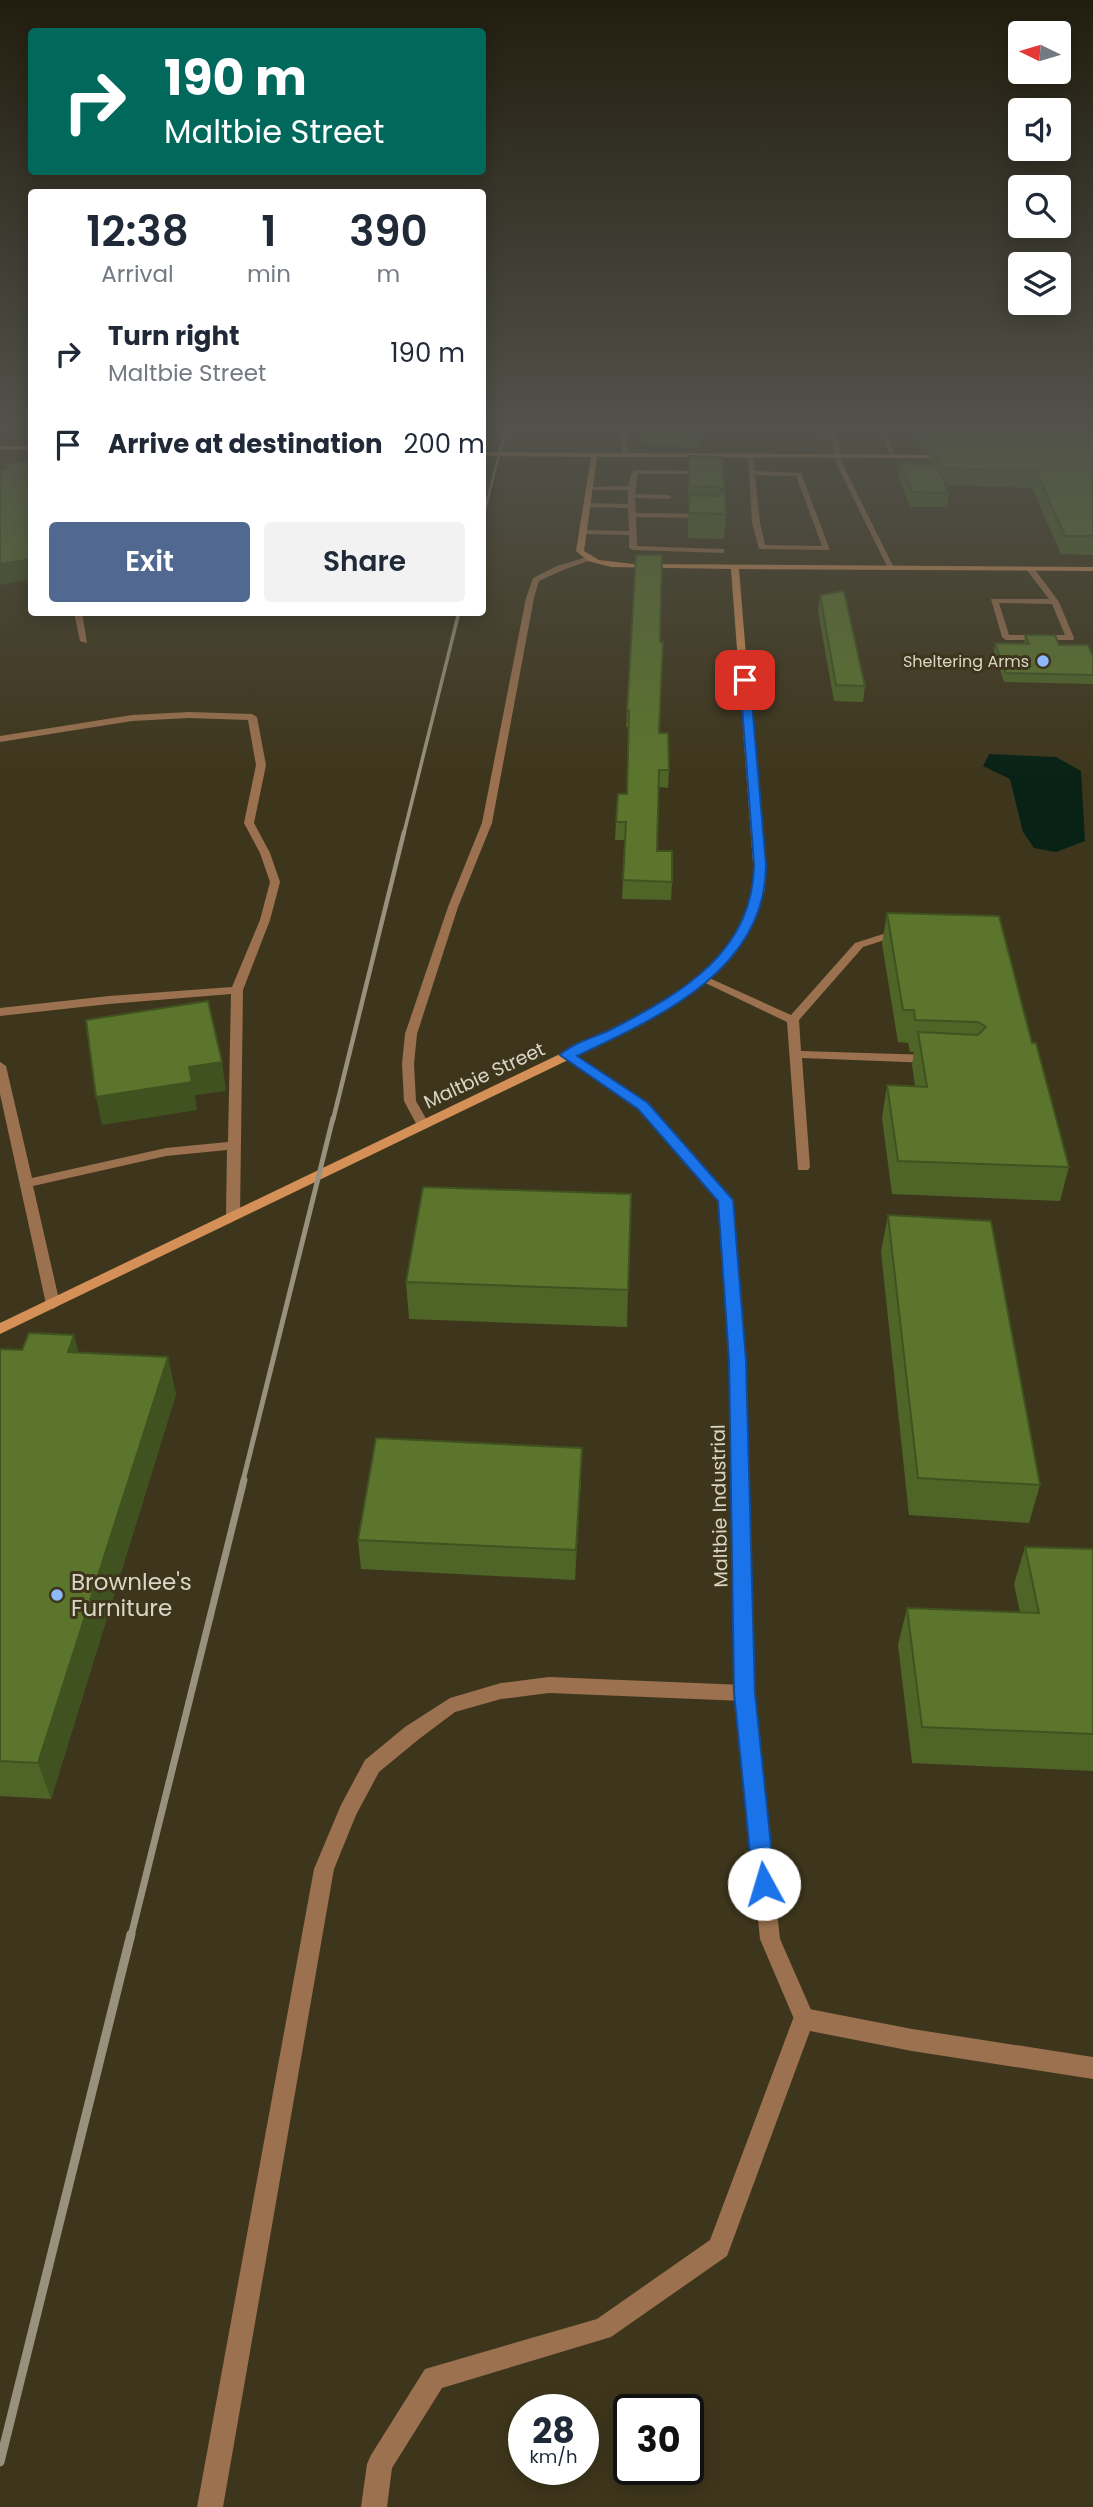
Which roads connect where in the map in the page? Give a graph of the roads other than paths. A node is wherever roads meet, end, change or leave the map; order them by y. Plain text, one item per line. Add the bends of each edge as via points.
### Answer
1 (582, 541) edge
2 (633, 541) edge
3 (761, 541) edge
4 (824, 541) edge
5 (879, 541) edge
6 (721, 551) dead end
7 (590, 559) junction
8 (735, 567) junction
9 (892, 568) junction
10 (1030, 569) junction
11 (1093, 569) edge
12 (1055, 603) junction
13 (80, 616) edge
14 (84, 641) dead end
15 (0, 739) edge
16 (914, 927) edge
17 (703, 979) junction
18 (237, 990) junction
19 (0, 1012) edge
20 (793, 1020) junction
21 (795, 1054) junction
22 (567, 1055) junction
23 (944, 1060) edge
24 (0, 1066) edge
25 (423, 1124) junction
26 (234, 1145) junction
27 (803, 1167) dead end
28 (27, 1183) junction
29 (233, 1215) junction
30 (53, 1304) junction
31 (0, 1329) edge
32 (744, 1693) junction
33 (804, 2019) junction
34 (1093, 2068) edge
35 (210, 2507) edge
36 (374, 2507) edge

1 - 7 street via 580,551
2 - 6 street via 633,548
3 - 4 street via 762,547 827,548
5 - 9 street
7 - 8 street via 619,566
7 - 25 street via 536,580 530,598 487,823 453,907 411,1034 410,1101
8 - 9 street
8 - 17 street, Maltbie Street via 760,889 748,926
9 - 10 street
10 - 11 street
10 - 12 street
12 - 12 street via 1030,602 994,601 1006,637 1070,638
13 - 14 street
15 - 18 street via 132,718 252,717 261,765 249,823 275,882
16 - 20 street via 859,945
17 - 20 street
17 - 22 street, Maltbie Street via 659,1009
18 - 19 street
18 - 26 street
20 - 21 street
21 - 23 street
21 - 27 street
22 - 25 street, Maltbie Street
22 - 32 street, Maltbie Industrial via 643,1106 725,1200 737,1360
24 - 28 street
25 - 29 street, Maltbie Street
26 - 28 street via 166,1152
26 - 29 street
28 - 30 street
29 - 30 street, Maltbie Street
30 - 31 street, Maltbie Street
32 - 33 street, Maltbie Industrial via 770,1938
32 - 35 street via 549,1685 501,1691 450,1706 372,1766 324,1869
33 - 34 street
33 - 36 street via 719,2248 603,2329 434,2378 380,2465

